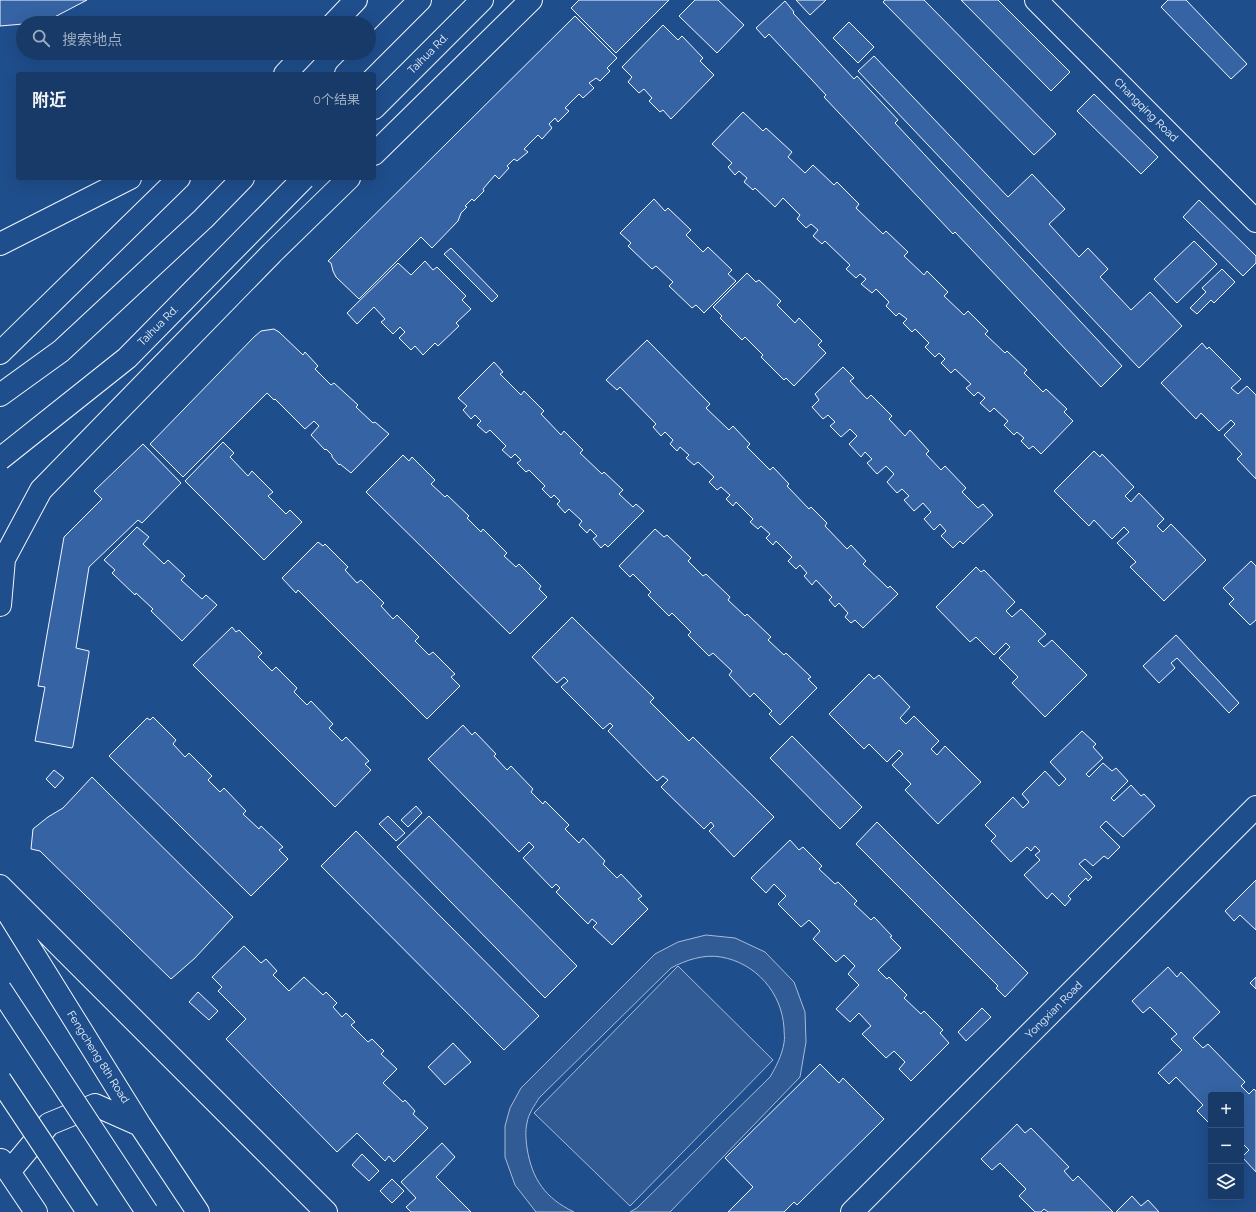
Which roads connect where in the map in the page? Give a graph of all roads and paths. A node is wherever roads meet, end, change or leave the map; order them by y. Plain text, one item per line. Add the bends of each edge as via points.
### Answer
1 (356, 0) edge
2 (420, 0) edge
3 (482, 0) edge
4 (531, 0) edge
5 (1036, 0) edge
6 (341, 16) edge
7 (376, 44) edge
8 (298, 60) edge
9 (360, 60) edge
10 (287, 72) edge
11 (348, 72) edge
12 (376, 106) edge
13 (376, 152) edge
14 (126, 180) edge
15 (177, 180) edge
16 (241, 180) edge
17 (302, 180) edge
18 (347, 180) edge
19 (1256, 221) edge
20 (0, 244) edge
21 (0, 353) edge
22 (0, 395) edge
23 (0, 460) edge
24 (0, 605) edge
25 (1256, 807) edge
26 (0, 886) edge
27 (0, 900) edge
28 (0, 989) edge
29 (0, 1080) edge
30 (140, 1125) junction
31 (4, 1165) edge
32 (36, 1212) edge
33 (88, 1212) edge
34 (147, 1212) edge
35 (198, 1212) edge
36 (326, 1212) edge
37 (852, 1212) edge

1 - 6 street
2 - 7 street
3 - 12 street, Taihua Rd.
4 - 13 street
5 - 19 street, Changqing Road
8 - 10 street
9 - 11 street
14 - 20 street
15 - 21 street
16 - 22 street via 61,351
17 - 23 street, Taihua Rd., bridge via 127,358
18 - 24 street via 272,253 41,490 4,559
25 - 37 street, Yongxian Road
26 - 36 street
27 - 30 street, Fengcheng 8th Road
28 - 34 street, bridge
29 - 33 street, bridge
30 - 31 street via 95,1105 49,1124
30 - 35 street, Fengcheng 8th Road
31 - 32 street

